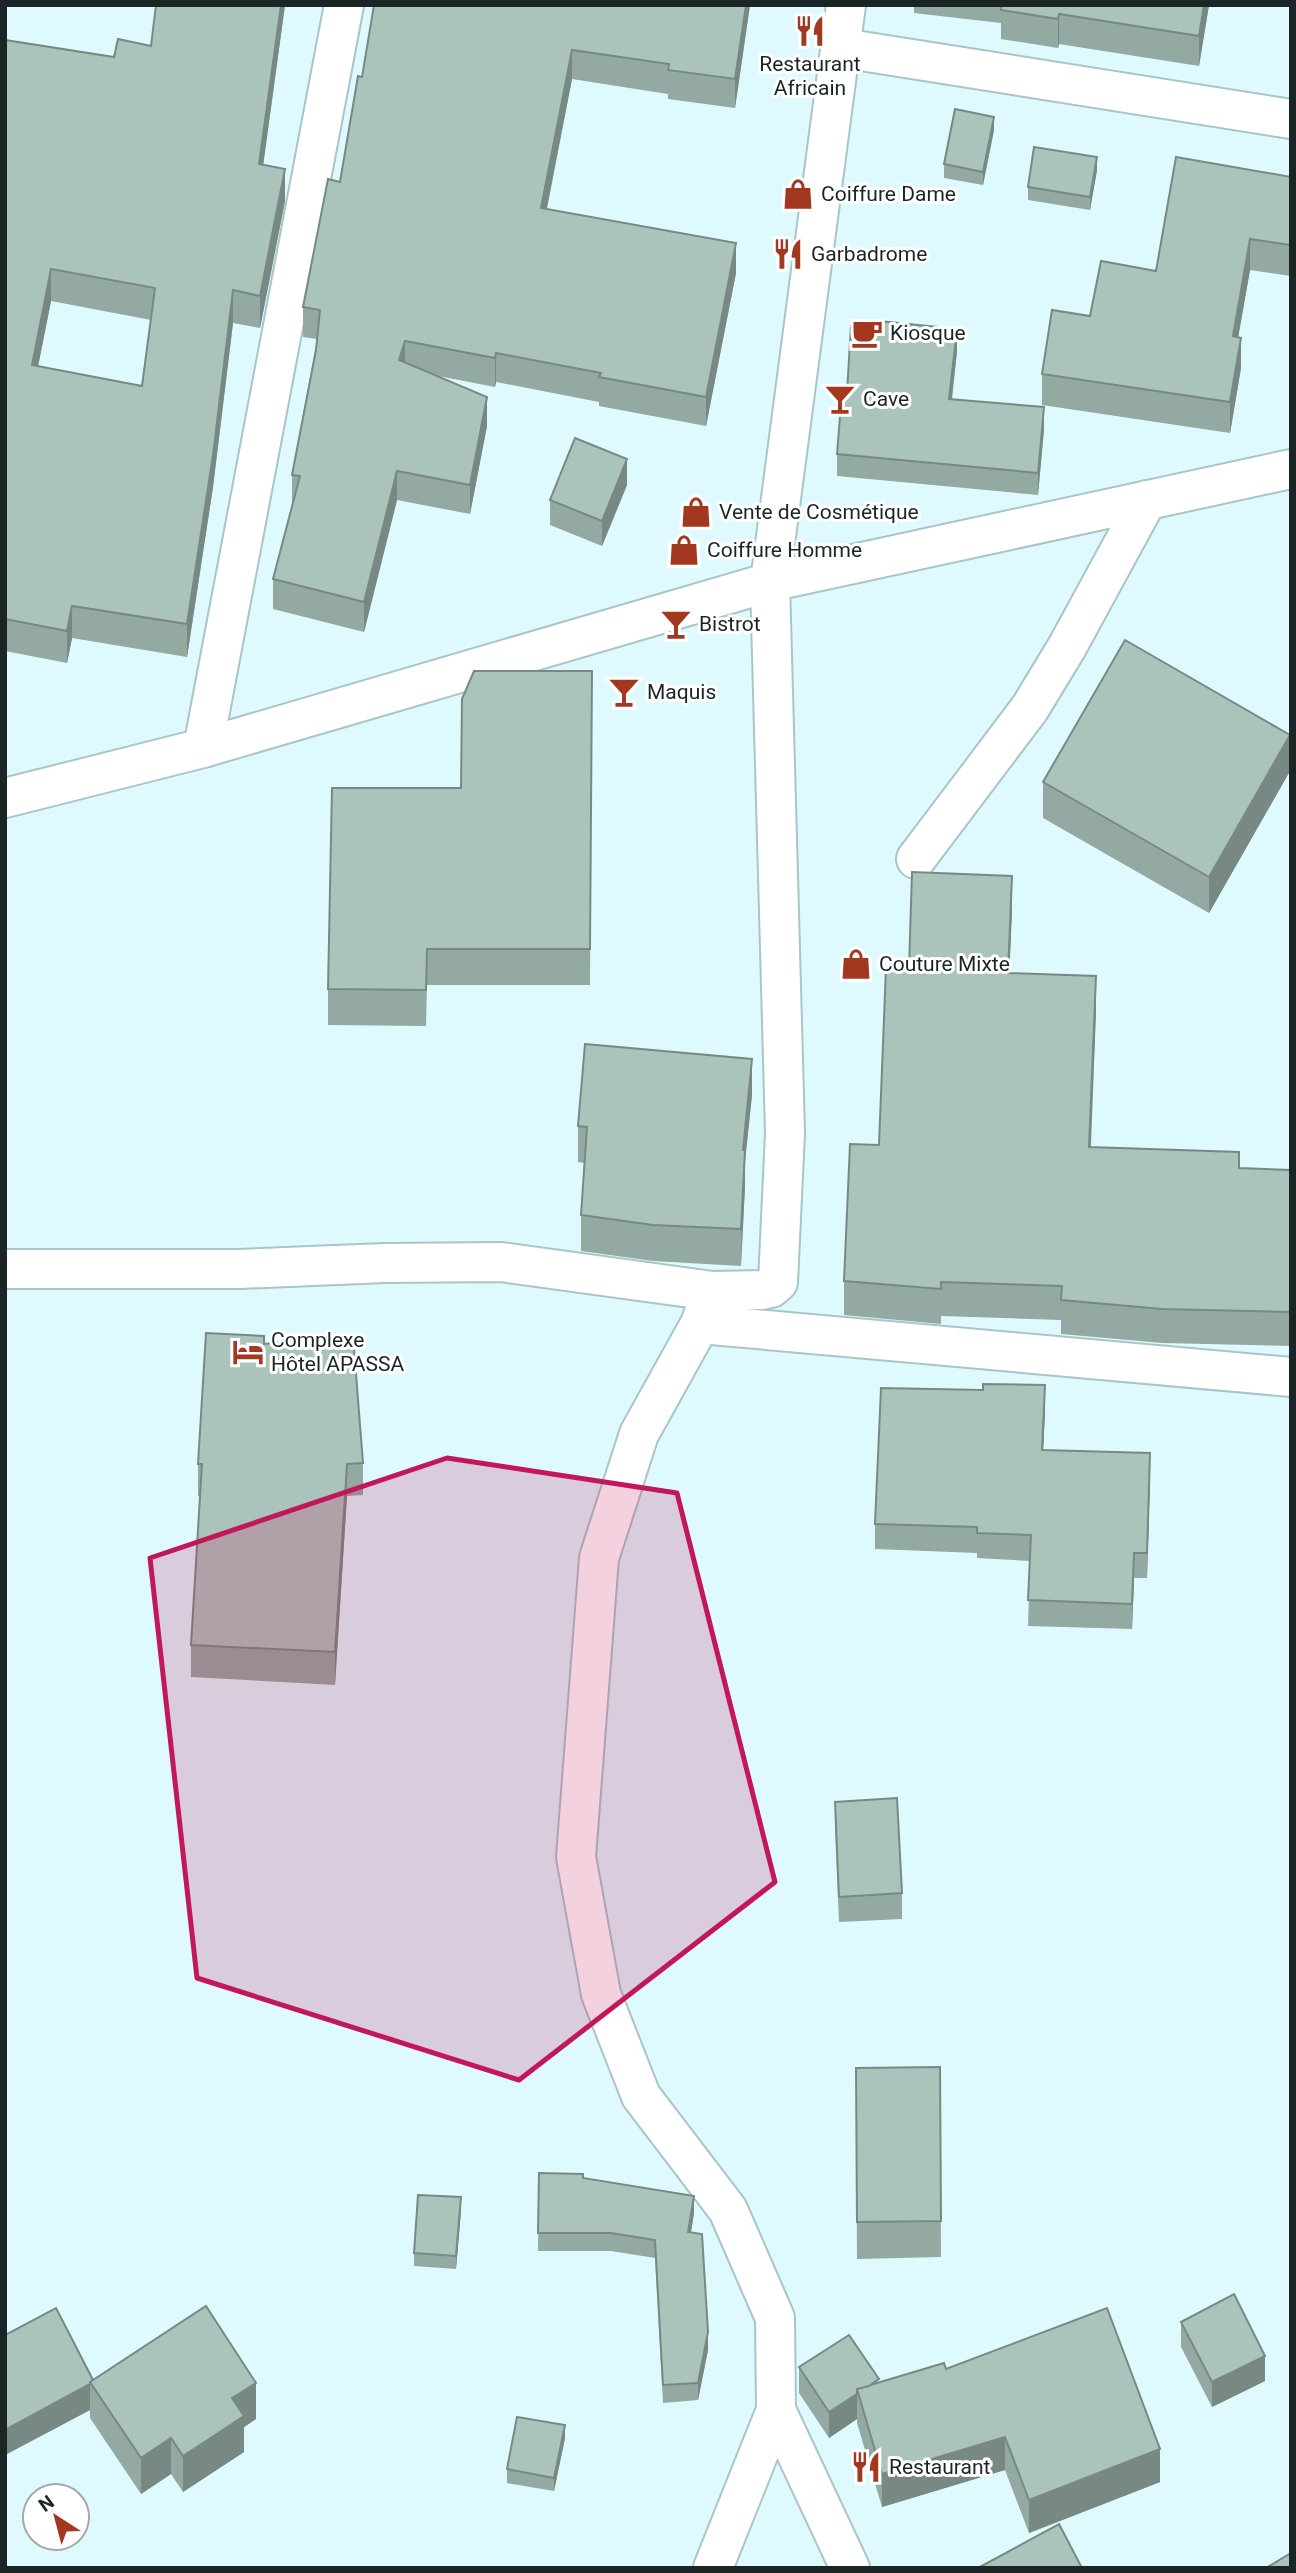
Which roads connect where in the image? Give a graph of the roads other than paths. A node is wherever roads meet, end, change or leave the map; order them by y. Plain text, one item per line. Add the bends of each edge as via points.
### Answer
1 (344, 5) edge
2 (846, 5) edge
3 (842, 48) junction
4 (1291, 119) edge
5 (1291, 468) edge
6 (1147, 500) junction
7 (769, 582) junction
8 (203, 748) junction
9 (5, 797) edge
10 (916, 859) dead end
11 (5, 1269) edge
12 (706, 1307) junction
13 (1291, 1377) edge
14 (776, 2410) junction
15 (713, 2568) edge
16 (850, 2568) edge

1 - 8 street
2 - 3 street
3 - 4 street
3 - 7 street
5 - 6 street
6 - 7 street
6 - 10 street via 1030,708
7 - 8 street
7 - 12 street via 785,1133 778,1282
8 - 9 street
11 - 12 street via 501,1262
12 - 13 street
12 - 14 street via 639,1434 599,1558 576,1857 601,1994 641,2096 728,2210 775,2319
14 - 15 street
14 - 16 street

